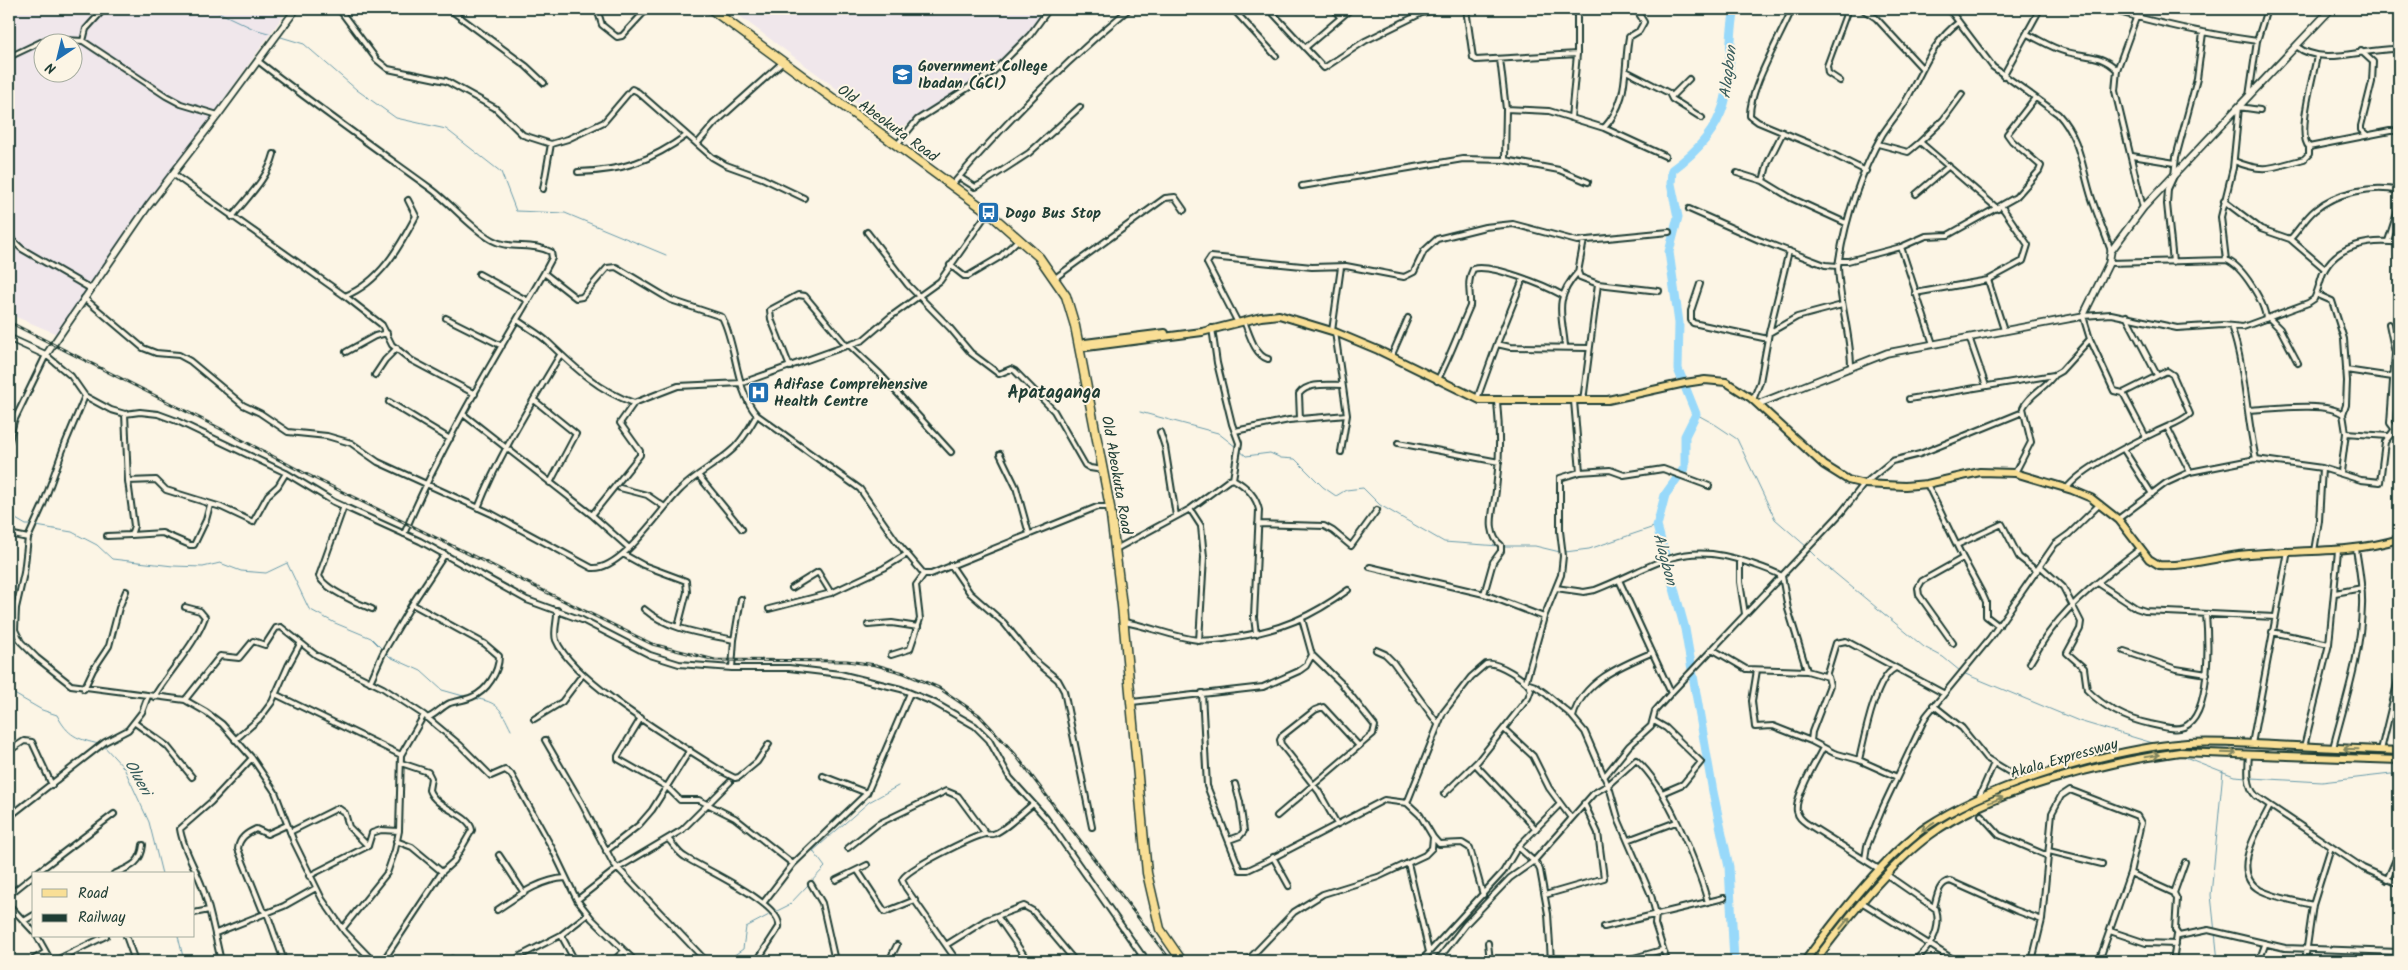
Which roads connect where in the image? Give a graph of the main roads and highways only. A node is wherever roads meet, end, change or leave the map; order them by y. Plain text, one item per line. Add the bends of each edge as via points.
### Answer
1 (711, 9) edge
2 (1079, 346) junction
3 (2399, 539) edge
4 (2189, 743) junction
5 (2322, 748) junction
6 (2399, 751) edge
7 (2189, 752) junction
8 (2321, 756) junction
9 (2399, 760) edge
10 (1182, 961) edge
11 (1805, 961) edge
12 (1815, 961) edge

1 - 2 highway, Old Abeokuta Road via 1019,238 1039,257 1066,296
2 - 3 main road via 1279,315 1334,332 1477,399 1608,400 1685,383 1705,380 1726,382 1756,402 1824,465 1848,480 1905,486 1980,472 2015,473 2067,488 2100,504 2118,519 2154,563 2165,565 2288,551 2338,551
2 - 10 highway, Old Abeokuta Road via 1116,549 1146,868 1160,929
4 - 5 main road, Akala Expressway
4 - 7 main road
4 -> 11 main road, Akala Expressway via 2154,746 2026,780 1978,799 1927,827 1880,870
6 -> 5 main road, Akala Expressway
5 - 8 main road
7 -> 8 main road, Akala Expressway
12 -> 7 main road, Akala Expressway via 1909,852 1931,834 1975,808 2019,791 2098,768 2150,756
8 - 9 main road, Akala Expressway

